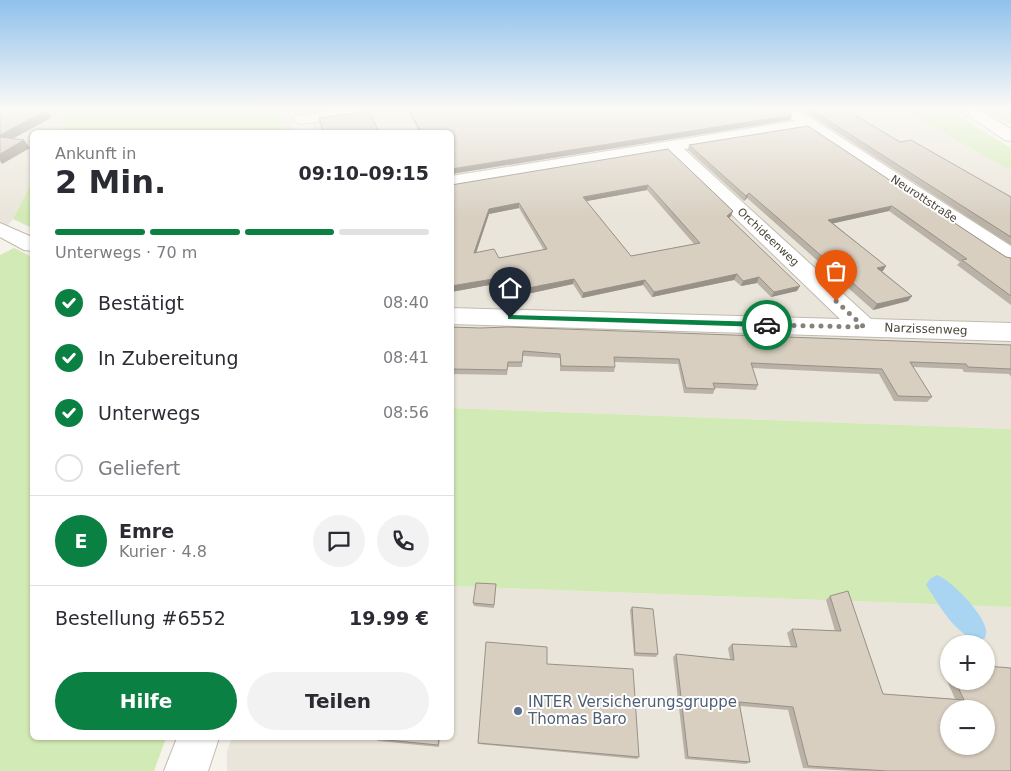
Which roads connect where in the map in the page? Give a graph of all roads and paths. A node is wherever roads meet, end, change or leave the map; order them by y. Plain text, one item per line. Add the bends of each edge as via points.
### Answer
1 (683, 145) edge
2 (840, 145) edge
3 (671, 147) junction
4 (454, 182) edge
5 (0, 230) edge
6 (30, 244) edge
7 (1011, 256) edge
8 (454, 316) edge
9 (864, 327) junction
10 (1011, 332) edge
11 (197, 740) edge
12 (186, 771) edge

1 - 3 street
2 - 7 street, Neurottstraße
3 - 4 street
3 - 9 street, Orchideenweg
5 - 6 street
8 - 9 street, Narzissenweg
9 - 10 street, Narzissenweg
11 - 12 street

